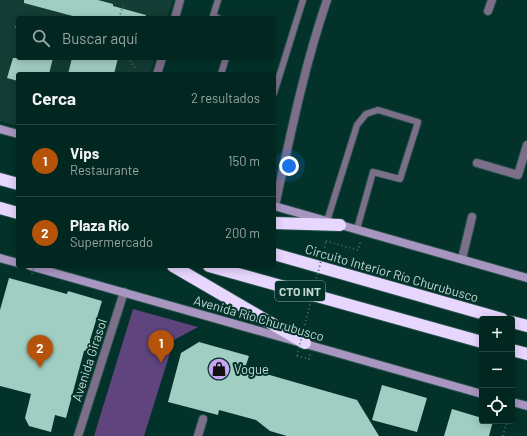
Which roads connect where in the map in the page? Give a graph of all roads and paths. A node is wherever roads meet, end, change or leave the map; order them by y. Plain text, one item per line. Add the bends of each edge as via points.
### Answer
1 (180, 0) edge
2 (218, 0) edge
3 (303, 0) edge
4 (327, 0) edge
5 (492, 0) edge
6 (123, 6) dead end
7 (488, 11) dead end
8 (120, 16) edge
9 (175, 16) edge
10 (213, 16) edge
11 (127, 60) edge
12 (161, 60) edge
13 (225, 60) edge
14 (136, 70) dead end
15 (158, 72) edge
16 (222, 72) edge
17 (276, 87) edge
18 (0, 129) edge
19 (16, 133) edge
20 (527, 145) edge
21 (477, 163) dead end
22 (0, 178) edge
23 (16, 183) edge
24 (276, 201) edge
25 (276, 206) edge
26 (0, 208) edge
27 (16, 212) edge
28 (472, 217) dead end
29 (327, 221) junction
30 (276, 223) edge
31 (340, 224) junction
32 (361, 230) junction
33 (276, 255) edge
34 (0, 258) edge
35 (462, 259) junction
36 (16, 262) edge
37 (176, 268) edge
38 (216, 268) edge
39 (31, 270) edge
40 (527, 278) edge
41 (124, 292) junction
42 (491, 316) edge
43 (515, 323) edge
44 (527, 326) edge
45 (479, 341) edge
46 (305, 343) junction
47 (515, 351) edge
48 (527, 354) edge
49 (297, 356) dead end
50 (479, 393) edge
51 (515, 403) edge
52 (527, 406) edge
53 (203, 419) dead end
54 (507, 424) edge
55 (78, 436) edge
56 (198, 436) edge
57 (503, 436) edge

1 - 9 street
2 - 10 lane
3 - 17 lane
4 - 24 street via 300,90
5 - 7 street
6 - 8 path
11 - 14 path
12 - 15 street
13 - 16 lane
18 - 19 main road
20 - 21 street via 518,175
22 - 23 highway
25 - 29 main road
26 - 27 highway
28 - 35 street
29 - 31 main road
29 - 32 lane via 357,125 366,114 378,110 418,122 400,178 373,172
30 - 31 highway
31 - 32 main road
32 - 35 main road
32 - 49 path, bridge via 358,250 326,241
33 - 42 highway, Circuito Interior Río Churubusco / CTO INT
34 - 36 main road
35 - 40 main road
37 - 46 highway
38 - 45 highway, CTO INT
39 - 41 main road, Avenida Río Churubusco
41 - 46 main road, Avenida Río Churubusco
41 - 55 street, Avenida Girasol
43 - 44 highway
46 - 50 main road, Avenida Río Churubusco
47 - 48 highway
51 - 52 main road
53 - 56 street
54 - 57 path

